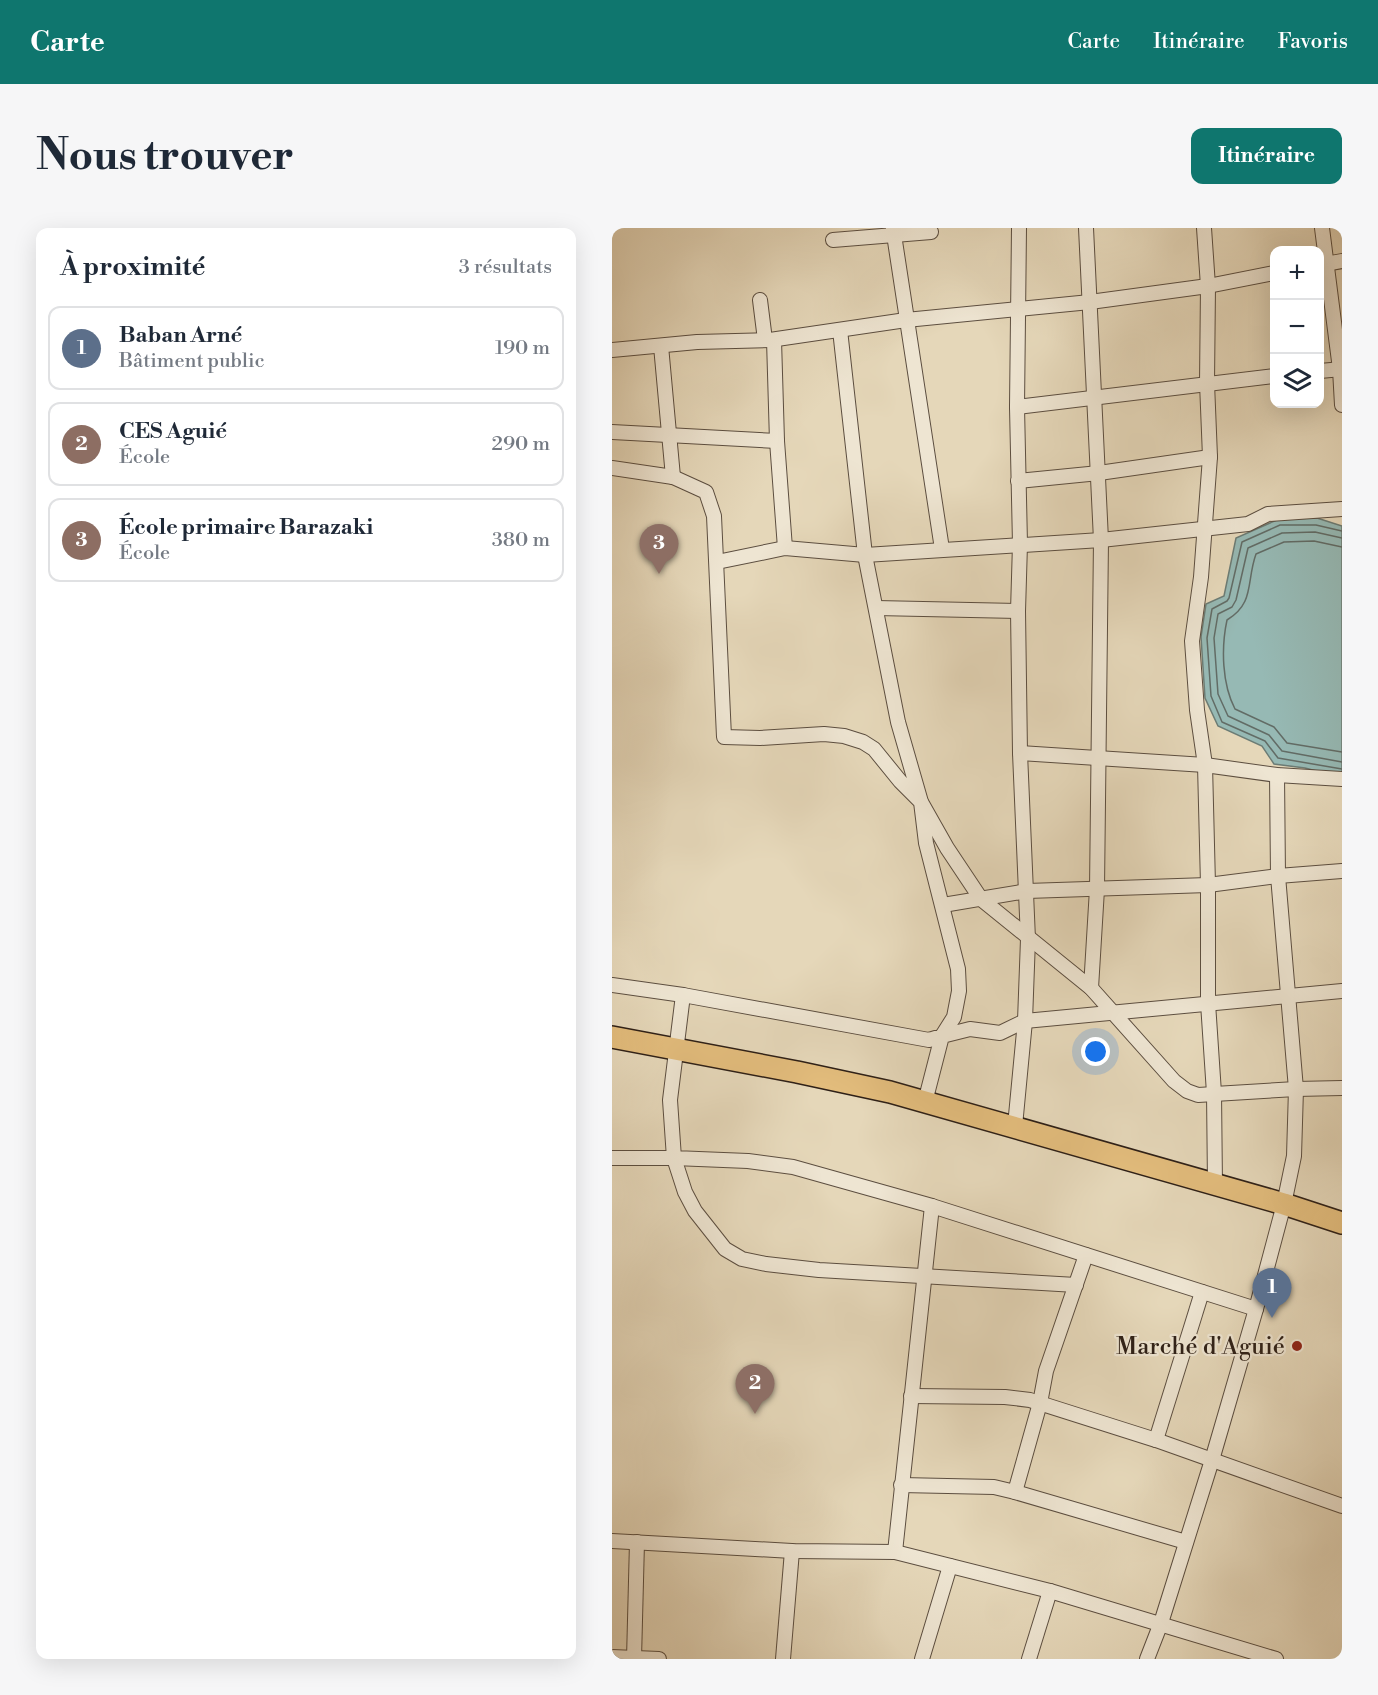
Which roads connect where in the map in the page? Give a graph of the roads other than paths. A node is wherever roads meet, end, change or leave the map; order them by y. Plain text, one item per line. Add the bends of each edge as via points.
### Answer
1 (1019, 228) edge
2 (1086, 228) edge
3 (1204, 228) edge
4 (1322, 228) edge
5 (893, 232) edge
6 (932, 232) dead end
7 (833, 240) dead end
8 (1322, 246) edge
9 (1342, 261) edge
10 (1324, 265) edge
11 (1270, 274) edge
12 (1324, 276) edge
13 (1208, 286) junction
14 (760, 300) dead end
15 (1090, 302) junction
16 (1019, 310) junction
17 (906, 320) junction
18 (840, 330) junction
19 (769, 340) junction
20 (661, 346) junction
21 (612, 350) edge
22 (1341, 369) edge
23 (1324, 371) edge
24 (1270, 377) edge
25 (1207, 383) junction
26 (1094, 398) junction
27 (1342, 405) edge
28 (1017, 407) junction
29 (612, 432) edge
30 (670, 435) junction
31 (777, 441) junction
32 (1210, 457) junction
33 (612, 468) edge
34 (1099, 473) junction
35 (673, 477) junction
36 (1018, 481) junction
37 (1342, 509) edge
38 (1205, 530) junction
39 (1101, 540) junction
40 (1020, 544) junction
41 (785, 549) junction
42 (942, 549) junction
43 (865, 555) junction
44 (717, 562) junction
45 (876, 608) junction
46 (1018, 611) junction
47 (1020, 753) junction
48 (1098, 757) junction
49 (1205, 765) junction
50 (1277, 775) junction
51 (1342, 778) edge
52 (921, 801) junction
53 (1342, 871) edge
54 (1278, 876) junction
55 (1208, 885) junction
56 (1097, 889) junction
57 (1027, 891) junction
58 (981, 899) junction
59 (943, 905) junction
60 (1028, 939) junction
61 (612, 985) edge
62 (1091, 988) junction
63 (1342, 991) edge
64 (683, 995) junction
65 (1288, 997) junction
66 (1208, 1004) junction
67 (1114, 1014) junction
68 (1025, 1021) junction
69 (942, 1036) junction
70 (612, 1037) edge
71 (676, 1048) junction
72 (1296, 1089) junction
73 (1342, 1089) edge
74 (1214, 1093) junction
75 (925, 1102) junction
76 (1015, 1126) junction
77 (612, 1158) edge
78 (674, 1158) junction
79 (1215, 1185) junction
80 (1284, 1204) junction
81 (932, 1206) junction
82 (1342, 1223) edge
83 (1086, 1255) junction
84 (924, 1276) junction
85 (1076, 1285) junction
86 (1202, 1292) junction
87 (1256, 1309) junction
88 (911, 1396) junction
89 (1040, 1403) junction
90 (1156, 1440) junction
91 (1212, 1460) junction
92 (901, 1485) junction
93 (1016, 1492) junction
94 (1342, 1506) edge
95 (612, 1541) edge
96 (637, 1542) junction
97 (1186, 1542) junction
98 (792, 1551) junction
99 (895, 1552) junction
100 (950, 1566) junction
101 (1050, 1591) junction
102 (1161, 1623) junction
103 (612, 1657) edge
104 (634, 1658) edge
105 (659, 1659) edge
106 (783, 1659) edge
107 (922, 1659) edge
108 (1029, 1659) edge
109 (1147, 1659) edge
110 (1274, 1659) edge

1 - 16 street
2 - 15 street
3 - 13 street
4 - 8 street
5 - 6 street
5 - 7 street
5 - 17 street
9 - 10 street
11 - 13 street
12 - 22 street
13 - 15 street
13 - 25 street
14 - 19 street
15 - 16 street
15 - 26 street
16 - 17 street
16 - 28 street
17 - 18 street
17 - 42 street
18 - 19 street
18 - 43 street
19 - 20 street
19 - 31 street
20 - 21 street
20 - 30 street
22 - 23 street
22 - 27 street
24 - 25 street
25 - 26 street
25 - 32 street
26 - 28 street
26 - 34 street
28 - 36 street
29 - 30 street
30 - 31 street
30 - 35 street
31 - 41 street
32 - 34 street
32 - 38 street
33 - 35 street
34 - 36 street
34 - 39 street
35 - 44 street via 706,492 714,516
36 - 40 street
37 - 38 street via 1268,514 1248,524
38 - 39 street
38 - 49 street via 1192,642
39 - 40 street
39 - 48 street
40 - 42 street
40 - 46 street
41 - 43 street
41 - 44 street
42 - 43 street
43 - 45 street
44 - 52 street via 724,737 824,734 863,742
45 - 46 street
45 - 52 street via 897,722
46 - 47 street
47 - 48 street
47 - 57 street
48 - 49 street
48 - 56 street
49 - 50 street
49 - 55 street
50 - 51 street
50 - 54 street
52 - 58 street
52 - 59 street via 926,843
53 - 54 street
54 - 55 street
54 - 65 street
55 - 56 street
55 - 66 street
56 - 57 street
56 - 62 street
57 - 58 street
57 - 60 street
58 - 59 street
58 - 60 street
59 - 69 street via 958,969 959,991 954,1017
60 - 62 street
60 - 68 street
61 - 64 street
62 - 67 street
63 - 65 street
64 - 69 street via 929,1040
64 - 71 street
65 - 66 street
65 - 72 street
66 - 67 street
66 - 74 street
67 - 68 street
67 - 74 street via 1173,1081 1198,1095
68 - 69 street via 1000,1033 970,1029
68 - 76 street
69 - 75 street
70 - 71 highway
71 - 75 highway
71 - 78 street via 670,1100
72 - 73 street
72 - 74 street
72 - 80 street via 1294,1156
74 - 79 street
75 - 76 highway
76 - 79 highway
77 - 78 street
78 - 81 street via 794,1167
78 - 84 street via 695,1211 725,1249 742,1258 819,1270
79 - 80 highway
80 - 82 highway
80 - 87 street
81 - 83 street
81 - 84 street
83 - 85 street
83 - 86 street
84 - 85 street
84 - 88 street
85 - 89 street via 1046,1371
86 - 87 street
86 - 90 street
87 - 91 street
88 - 89 street via 1005,1397
88 - 92 street
89 - 90 street
89 - 93 street
90 - 91 street
91 - 94 street
91 - 97 street
92 - 93 street
92 - 99 street
93 - 97 street
95 - 96 street
96 - 98 street
96 - 104 street
97 - 102 street
98 - 99 street
98 - 106 street
99 - 100 street
100 - 101 street
100 - 107 street
101 - 102 street
101 - 108 street
102 - 109 street
102 - 110 street
103 - 104 street
104 - 105 street

